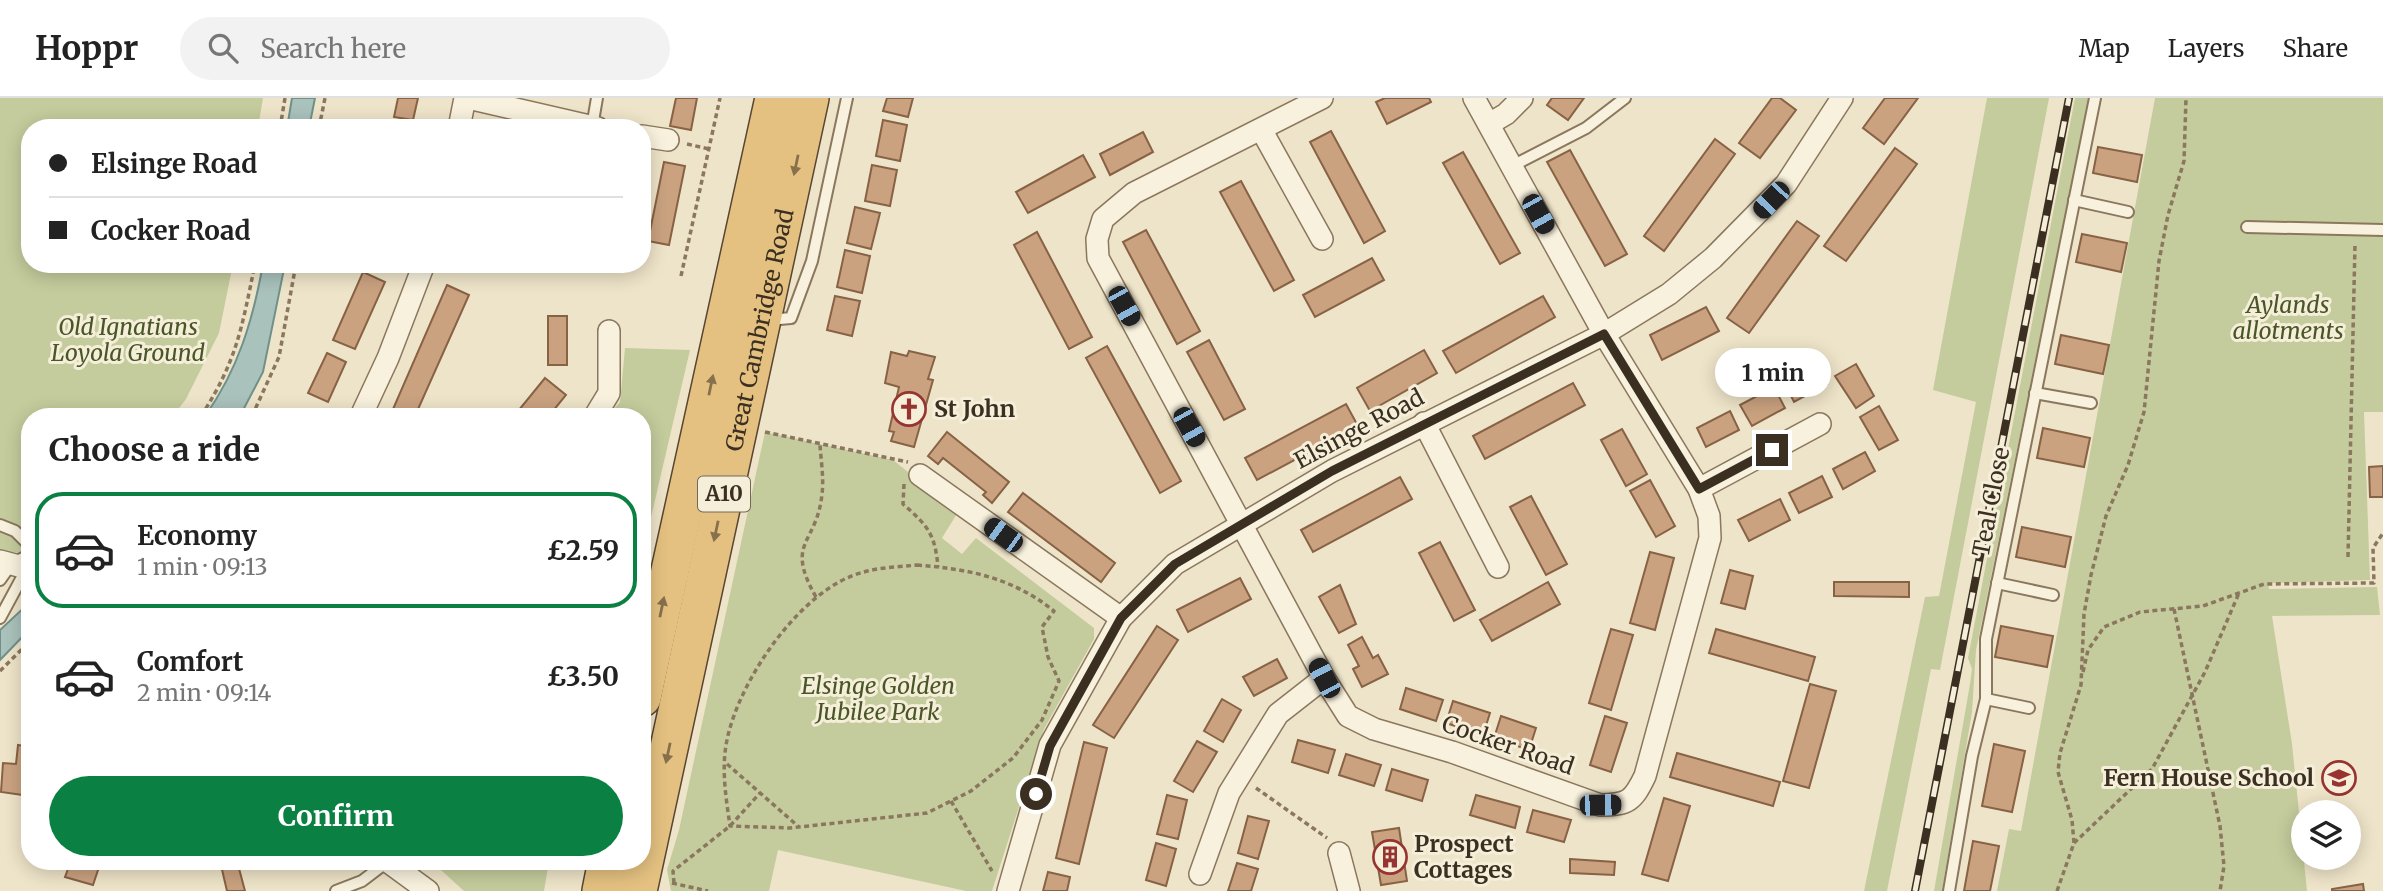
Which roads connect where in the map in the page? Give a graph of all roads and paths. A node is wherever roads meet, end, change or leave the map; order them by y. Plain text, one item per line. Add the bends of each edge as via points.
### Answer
1 (285, 98) edge
2 (325, 98) edge
3 (467, 98) edge
4 (597, 98) edge
5 (720, 98) edge
6 (774, 98) edge
7 (810, 98) edge
8 (846, 98) edge
9 (1322, 98) edge
10 (1474, 98) edge
11 (1522, 98) edge
12 (1625, 98) edge
13 (1842, 98) edge
14 (2095, 98) edge
15 (2186, 98) edge
16 (282, 119) edge
17 (321, 119) edge
18 (461, 119) edge
19 (560, 119) edge
20 (596, 119) edge
21 (1489, 124) junction
22 (1262, 131) junction
23 (651, 137) edge
24 (668, 140) dead end
25 (1512, 166) junction
26 (2074, 200) junction
27 (2128, 212) dead end
28 (2247, 227) dead end
29 (2355, 229) junction
30 (2383, 230) edge
31 (1322, 239) dead end
32 (253, 273) edge
33 (294, 273) edge
34 (421, 273) edge
35 (681, 276) dead end
36 (762, 319) junction
37 (610, 331) dead end
38 (1604, 334) junction
39 (2035, 393) junction
40 (2091, 403) dead end
41 (206, 408) edge
42 (256, 408) edge
43 (364, 408) edge
44 (600, 408) edge
45 (1424, 423) junction
46 (1820, 424) dead end
47 (762, 432) dead end
48 (820, 445) junction
49 (910, 471) junction
50 (1699, 489) junction
51 (1242, 523) junction
52 (0, 525) edge
53 (2383, 533) edge
54 (2348, 557) dead end
55 (18, 563) edge
56 (938, 567) junction
57 (1498, 567) dead end
58 (1997, 583) junction
59 (2239, 593) junction
60 (2053, 595) dead end
61 (816, 597) junction
62 (2174, 609) junction
63 (0, 618) edge
64 (1121, 618) junction
65 (21, 650) edge
66 (651, 657) edge
67 (0, 671) edge
68 (1324, 678) junction
69 (2081, 685) junction
70 (2193, 695) junction
71 (1986, 699) junction
72 (2029, 708) dead end
73 (726, 763) junction
74 (1239, 776) junction
75 (760, 793) junction
76 (951, 801) junction
77 (730, 826) junction
78 (799, 827) junction
79 (2074, 843) junction
80 (1339, 853) joint
81 (376, 870) edge
82 (399, 870) edge
83 (605, 870) edge
84 (1200, 874) dead end
85 (674, 883) junction
86 (1003, 885) edge
87 (652, 886) edge
88 (336, 891) edge
89 (428, 891) edge
90 (601, 891) edge
91 (708, 891) edge
92 (1349, 891) edge
93 (1949, 891) edge
94 (2057, 891) edge
95 (2220, 891) edge

1 - 16 path
2 - 17 path
3 - 18 street
3 - 19 street
4 - 20 lane
5 - 35 path
66 -> 6 highway, Great Cambridge Road / A10
7 -> 36 highway, Great Cambridge Road / A10
8 - 36 lane via 812,261 797,306 787,320
9 - 22 street, Cocker Road
10 - 21 street, Cocker Road
11 - 21 street
12 - 25 lane via 1586,128
13 - 38 street, Elsinge Road via 1786,184 1722,249 1669,294
14 - 26 lane, Teal Close
15 - 69 path via 2183,161 2159,261 2144,412 2106,516 2091,575
21 - 25 street, Cocker Road
22 - 31 street
22 - 51 street, Cocker Road via 1134,193 1102,219 1097,239 1098,258
23 - 24 street
25 - 38 street, Cocker Road
26 - 27 lane
26 - 39 lane, Teal Close
28 - 29 lane
29 - 30 lane
29 - 54 path
32 - 41 path via 238,347 223,384
33 - 42 path via 279,357
34 - 43 street
36 -> 87 highway, Great Cambridge Road / A10
37 - 44 street via 610,393
38 - 45 street, Elsinge Road
38 - 50 street, Cocker Road
39 - 40 lane
39 - 58 lane, Teal Close
45 - 51 street, Elsinge Road
45 - 57 street
46 - 50 street
47 - 48 path
48 - 49 path
48 - 61 path via 822,494 817,520 800,551 805,578
49 - 56 path via 903,504 935,540
49 - 64 street
50 - 68 street, Cocker Road via 1709,516 1710,538 1645,776 1634,798 1600,805 1374,729 1348,716
51 - 64 street, Elsinge Road via 1175,564
51 - 68 street, Cocker Road
52 - 55 lane via 15,531
53 - 59 path via 2373,548 2374,583 2264,584
55 - 63 lane
56 - 61 path via 862,572
56 - 76 path via 999,578 1033,594 1054,611 1042,627 1059,681 1042,720 1013,758
58 - 60 lane
58 - 71 lane, Teal Close via 1985,653
59 - 62 path via 2203,606
59 - 70 path
61 - 73 path via 778,635 749,683 727,740
62 - 69 path via 2140,612 2104,627 2088,650
62 - 70 path
64 - 86 street, Elsinge Road via 1050,746
65 - 67 path
68 - 74 street via 1278,714
69 - 79 path via 2058,772
70 - 79 path via 2152,769
70 - 95 path via 2220,826 2224,866
71 - 72 lane
71 - 93 lane, Teal Close
73 - 75 path
73 - 77 path via 724,790
74 - 80 path via 1326,836
74 - 84 street
75 - 77 path
75 - 78 path
76 - 78 path via 927,813
76 - 86 path
77 - 78 path
77 - 85 path via 673,871
79 - 94 path
80 - 92 street
81 - 88 lane
82 - 89 street
83 - 90 highway
85 - 87 path
85 - 91 path

